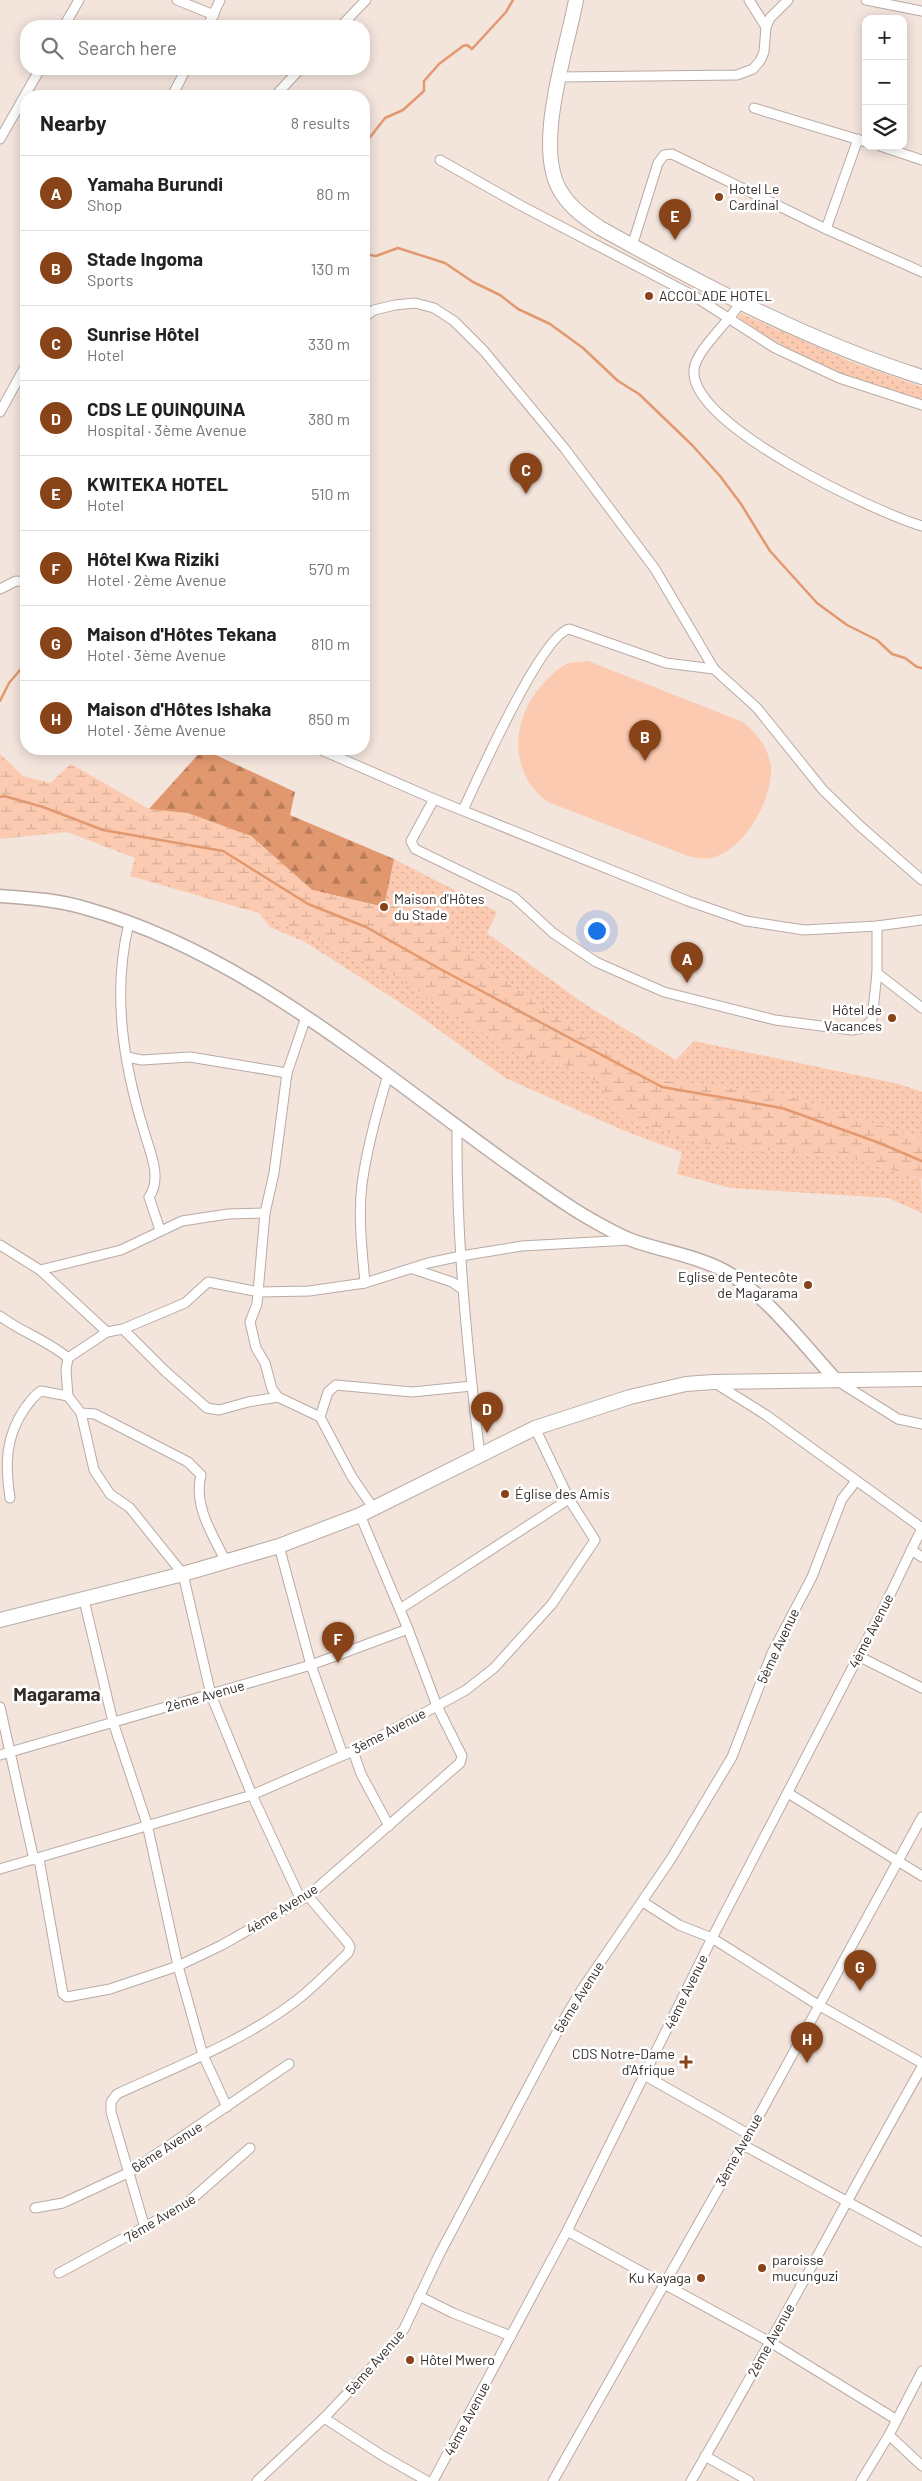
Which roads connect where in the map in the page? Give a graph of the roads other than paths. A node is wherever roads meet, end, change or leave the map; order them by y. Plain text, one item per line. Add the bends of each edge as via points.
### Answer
1 (79, 0) edge
2 (177, 0) edge
3 (220, 0) edge
4 (366, 0) edge
5 (576, 0) edge
6 (748, 0) edge
7 (788, 0) edge
8 (866, 0) edge
9 (879, 1) edge
10 (922, 11) edge
11 (214, 15) junction
12 (67, 20) edge
13 (211, 20) edge
14 (347, 20) edge
15 (766, 27) junction
16 (37, 75) edge
17 (183, 75) edge
18 (294, 75) edge
19 (558, 77) junction
20 (28, 90) edge
21 (175, 90) edge
22 (281, 90) edge
23 (20, 104) edge
24 (754, 108) dead end
25 (0, 139) edge
26 (862, 140) edge
27 (892, 150) edge
28 (440, 160) dead end
29 (922, 160) edge
30 (826, 229) junction
31 (632, 246) junction
32 (922, 272) edge
33 (740, 302) junction
34 (370, 313) edge
35 (730, 318) junction
36 (20, 376) edge
37 (922, 377) edge
38 (922, 405) edge
39 (0, 412) edge
40 (922, 526) edge
41 (20, 581) edge
42 (0, 589) edge
43 (714, 669) junction
44 (333, 755) edge
45 (434, 800) junction
46 (463, 810) junction
47 (922, 880) edge
48 (0, 896) edge
49 (922, 920) edge
50 (129, 923) junction
51 (877, 926) junction
52 (877, 973) junction
53 (922, 1008) edge
54 (306, 1017) junction
55 (127, 1057) junction
56 (287, 1073) junction
57 (388, 1076) junction
58 (457, 1126) junction
59 (266, 1213) junction
60 (160, 1230) junction
61 (632, 1240) junction
62 (0, 1245) edge
63 (461, 1256) junction
64 (413, 1269) junction
65 (40, 1270) junction
66 (365, 1283) junction
67 (462, 1289) junction
68 (259, 1292) junction
69 (0, 1316) edge
70 (123, 1329) junction
71 (107, 1332) junction
72 (68, 1358) junction
73 (922, 1379) edge
74 (836, 1380) junction
75 (713, 1382) junction
76 (472, 1386) junction
77 (68, 1396) junction
78 (278, 1397) junction
79 (81, 1413) junction
80 (320, 1417) junction
81 (922, 1424) edge
82 (535, 1428) junction
83 (480, 1456) junction
84 (856, 1481) junction
85 (10, 1498) dead end
86 (569, 1499) junction
87 (374, 1509) junction
88 (360, 1515) junction
89 (922, 1528) edge
90 (279, 1546) junction
91 (911, 1550) junction
92 (922, 1557) edge
93 (226, 1562) junction
94 (183, 1574) junction
95 (84, 1600) junction
96 (400, 1609) junction
97 (0, 1620) edge
98 (408, 1629) junction
99 (858, 1656) junction
100 (311, 1665) junction
101 (922, 1688) edge
102 (211, 1695) junction
103 (437, 1706) junction
104 (0, 1707) edge
105 (113, 1722) junction
106 (353, 1751) junction
107 (12, 1752) junction
108 (343, 1754) junction
109 (0, 1755) edge
110 (788, 1793) junction
111 (252, 1795) junction
112 (922, 1816) edge
113 (147, 1824) junction
114 (389, 1826) junction
115 (36, 1859) junction
116 (898, 1862) junction
117 (0, 1869) edge
118 (922, 1876) edge
119 (305, 1898) junction
120 (643, 1902) junction
121 (712, 1938) junction
122 (178, 1966) junction
123 (818, 2005) junction
124 (203, 2055) junction
125 (289, 2064) dead end
126 (922, 2065) edge
127 (644, 2075) junction
128 (227, 2107) junction
129 (748, 2134) junction
130 (743, 2144) junction
131 (250, 2148) dead end
132 (130, 2172) junction
133 (845, 2202) junction
134 (35, 2208) dead end
135 (145, 2228) junction
136 (567, 2231) junction
137 (922, 2242) edge
138 (59, 2273) dead end
139 (664, 2282) junction
140 (419, 2296) junction
141 (511, 2336) junction
142 (770, 2342) junction
143 (922, 2371) edge
144 (324, 2418) junction
145 (897, 2420) junction
146 (889, 2435) junction
147 (705, 2456) junction
148 (922, 2466) edge
149 (257, 2481) edge
150 (427, 2481) edge
151 (433, 2481) edge
152 (553, 2481) edge
153 (691, 2481) edge
154 (749, 2481) edge
155 (861, 2481) edge

1 - 12 street
2 - 11 street
3 - 11 street
4 - 14 street
5 - 19 main road
6 - 15 street
7 - 15 street via 770,18
8 - 9 street
9 - 10 street
11 - 13 street
15 - 19 street via 762,57 753,69 743,74
16 - 20 street
17 - 21 street
18 - 22 street
19 - 31 main road via 549,140 553,176 562,195 581,215
23 - 25 street
24 - 26 street
26 - 30 street
27 - 29 street
28 - 35 street
30 - 31 street via 672,154 664,155 658,162
30 - 32 street
31 - 33 main road
33 - 35 street
33 - 37 main road via 857,354
34 - 43 street via 415,303 434,308 454,321 478,345 564,449 655,568
35 - 38 street via 775,348 808,364 876,392
35 - 40 street via 700,353 694,370 694,380 715,411 754,442 792,464 874,507
36 - 39 street
41 - 42 street
43 - 46 street via 666,663 569,629 563,631 524,686
43 - 47 street via 757,708 829,796
44 - 45 street
45 - 46 street
45 - 52 street via 411,841 415,849 514,897 554,932 596,962 664,992 775,1020 858,1030 872,1020
46 - 51 street via 688,901 746,920 804,930
48 - 50 street via 87,908
49 - 51 street
50 - 54 street via 208,958
50 - 55 street via 120,978 122,1029
51 - 52 street
52 - 53 street
54 - 56 street
54 - 57 street
55 - 56 street via 142,1060 190,1057
55 - 60 street via 154,1164 149,1197
56 - 59 street
57 - 58 street
57 - 66 street via 370,1139 362,1185
58 - 61 street via 572,1208
58 - 63 street
59 - 60 street via 206,1217 182,1221
59 - 68 street
60 - 65 street via 121,1250
61 - 63 street via 522,1246
61 - 74 street via 722,1270 736,1279 759,1296
62 - 65 street
63 - 64 street
63 - 67 street
64 - 66 street
64 - 67 street via 452,1282
65 - 71 street
66 - 68 street via 308,1291
67 - 76 street
68 - 70 street via 208,1282 185,1303
68 - 78 street via 250,1327 272,1389
69 - 72 street
70 - 71 street
70 - 78 street via 207,1408 219,1410
71 - 72 street
72 - 77 street
73 - 74 main road
74 - 75 main road
74 - 81 street via 898,1419
75 - 82 main road via 686,1384 630,1397
75 - 84 street
76 - 80 street via 412,1392 336,1386 328,1392
76 - 83 street
77 - 79 street
77 - 85 street via 41,1391 30,1401 17,1422 6,1453
78 - 80 street
79 - 93 street via 95,1414 197,1469 201,1476 199,1502
79 - 94 street via 94,1470 110,1494 134,1512
80 - 87 street
82 - 83 main road
82 - 86 street, 3ème Avenue
83 - 87 main road
84 - 89 street
84 - 120 street, 5ème Avenue via 842,1499 812,1576 772,1653 732,1757
86 - 96 street
86 - 103 street, 3ème Avenue via 594,1536 594,1543 552,1604 494,1668 466,1690
87 - 88 main road
88 - 90 main road
88 - 96 street
89 - 91 street, 4ème Avenue
90 - 93 main road
90 - 100 street
91 - 92 street
91 - 99 street, 4ème Avenue
93 - 94 main road
94 - 95 main road
94 - 102 street
95 - 97 main road
95 - 105 street
96 - 98 street
98 - 100 street, 2ème Avenue
98 - 103 street
99 - 101 street
99 - 110 street, 4ème Avenue
100 - 102 street, 2ème Avenue
100 - 108 street
102 - 105 street, 2ème Avenue
102 - 111 street
103 - 106 street, 3ème Avenue
103 - 114 street, 4ème Avenue via 462,1760
104 - 107 street
105 - 107 street, 2ème Avenue
105 - 113 street
106 - 108 street, 3ème Avenue
106 - 114 street via 361,1774
107 - 109 street, 2ème Avenue
107 - 115 street
108 - 111 street, 3ème Avenue
110 - 116 street
110 - 121 street, 4ème Avenue
111 - 113 street, 3ème Avenue
111 - 119 street
112 - 116 street, 3ème Avenue
113 - 115 street, 3ème Avenue
113 - 122 street
114 - 119 street, 4ème Avenue
115 - 117 street, 3ème Avenue
115 - 122 street, 4ème Avenue via 62,1990 67,1997 110,1989
116 - 118 street
116 - 123 street, 3ème Avenue
119 - 122 street, 4ème Avenue
119 - 124 street via 350,1947 348,1953 298,1999 261,2024
120 - 121 street via 679,1925
120 - 140 street, 5ème Avenue via 563,2021
121 - 123 street
121 - 127 street, 4ème Avenue
122 - 124 street
123 - 126 street
123 - 129 street, 3ème Avenue
124 - 128 street
124 - 132 street via 117,2094 111,2102 111,2112
125 - 128 street, 6ème Avenue
126 - 133 street, 2ème Avenue
127 - 129 street
127 - 136 street, 4ème Avenue
128 - 132 street, 6ème Avenue
129 - 130 street, 3ème Avenue
130 - 133 street
130 - 139 street, 3ème Avenue
131 - 135 street, 7ème Avenue via 185,2205
132 - 134 street, 6ème Avenue via 63,2203
132 - 135 street
133 - 137 street
133 - 142 street, 2ème Avenue
135 - 138 street, 7ème Avenue
136 - 139 street
136 - 141 street, 4ème Avenue
139 - 142 street
139 - 152 street, 3ème Avenue
140 - 141 street
140 - 144 street, 5ème Avenue via 404,2329 389,2350
141 - 151 street, 4ème Avenue
142 - 145 street
142 - 147 street, 2ème Avenue
143 - 145 street
144 - 149 street, 5ème Avenue
144 - 150 street
145 - 146 street
146 - 148 street
146 - 155 street
147 - 153 street, 2ème Avenue
147 - 154 street

